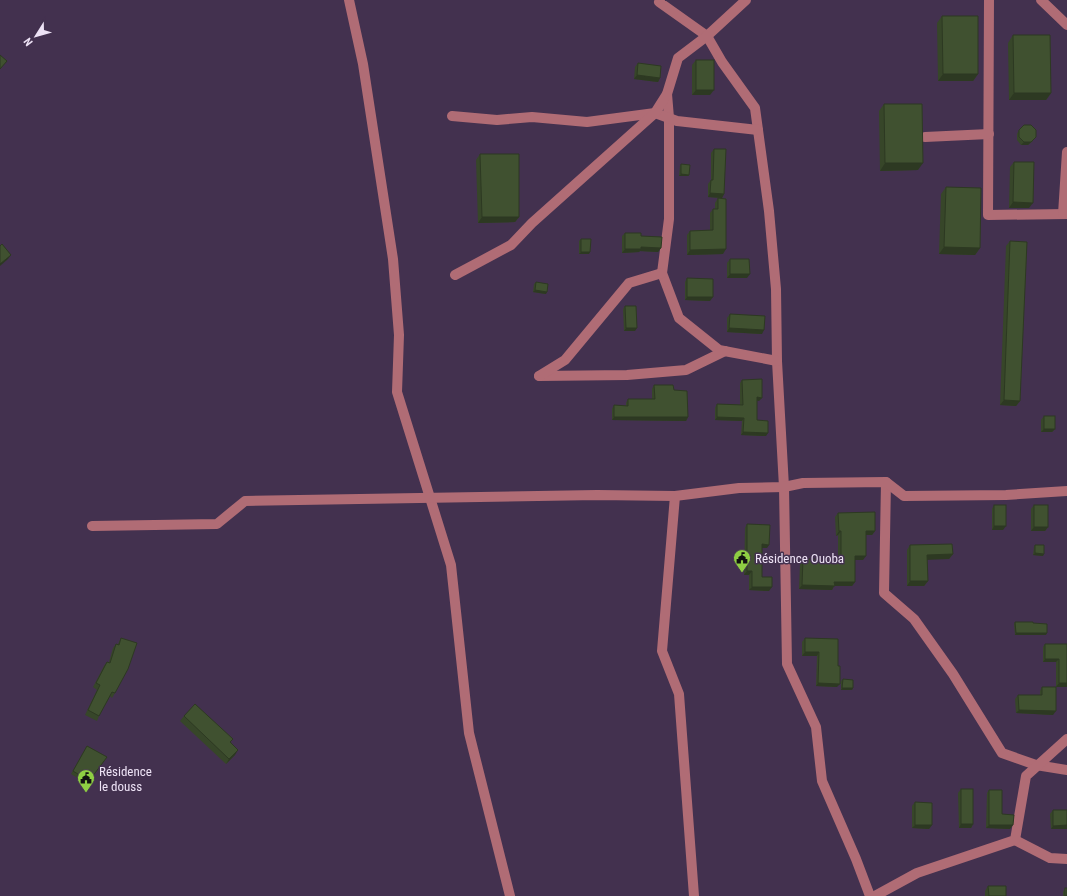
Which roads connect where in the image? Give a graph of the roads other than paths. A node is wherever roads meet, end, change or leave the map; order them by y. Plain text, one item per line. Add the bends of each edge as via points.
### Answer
1 (349, 0) edge
2 (660, 0) edge
3 (746, 0) edge
4 (989, 0) edge
5 (1041, 0) edge
6 (1067, 25) edge
7 (707, 36) junction
8 (667, 94) junction
9 (655, 113) junction
10 (452, 116) dead end
11 (669, 118) junction
12 (758, 130) junction
13 (989, 134) junction
14 (925, 137) dead end
15 (1067, 152) edge
16 (1065, 214) edge
17 (662, 273) junction
18 (455, 275) dead end
19 (725, 351) junction
20 (777, 361) junction
21 (886, 482) junction
22 (784, 487) junction
23 (1067, 491) edge
24 (675, 496) junction
25 (430, 498) junction
26 (92, 526) dead end
27 (1067, 740) edge
28 (1036, 765) junction
29 (1067, 770) edge
30 (1014, 840) junction
31 (1067, 859) edge
32 (510, 896) edge
33 (694, 896) edge
34 (870, 896) edge
35 (875, 896) edge

1 - 25 street via 363,64 394,260 398,335 397,392
2 - 7 street via 659,2
3 - 7 street
4 - 13 street
5 - 6 street
7 - 8 street via 678,58
7 - 12 street via 755,108
8 - 9 street
8 - 11 street
9 - 10 street via 587,122 532,117 497,120
9 - 11 street
9 - 18 street via 532,223 511,245
11 - 12 street via 676,121
11 - 17 street via 669,219
12 - 20 street via 776,289
13 - 14 street
13 - 16 street via 988,215
15 - 16 street
17 - 19 street via 679,318 719,350
17 - 19 street via 629,283 565,360 539,376 627,375 686,370
19 - 20 street
20 - 22 street
21 - 22 street via 803,483
21 - 23 street via 904,496 1006,495
21 - 28 street via 884,594 914,619 953,674 1002,753
22 - 24 street via 739,488
22 - 34 street via 787,664 816,727 822,781
24 - 25 street
24 - 33 street via 662,651 679,694
25 - 26 street via 245,501 217,524
25 - 32 street via 451,565 469,733
27 - 28 street
28 - 29 street
28 - 30 street via 1026,776
30 - 31 street via 1050,858
30 - 35 street via 917,873

